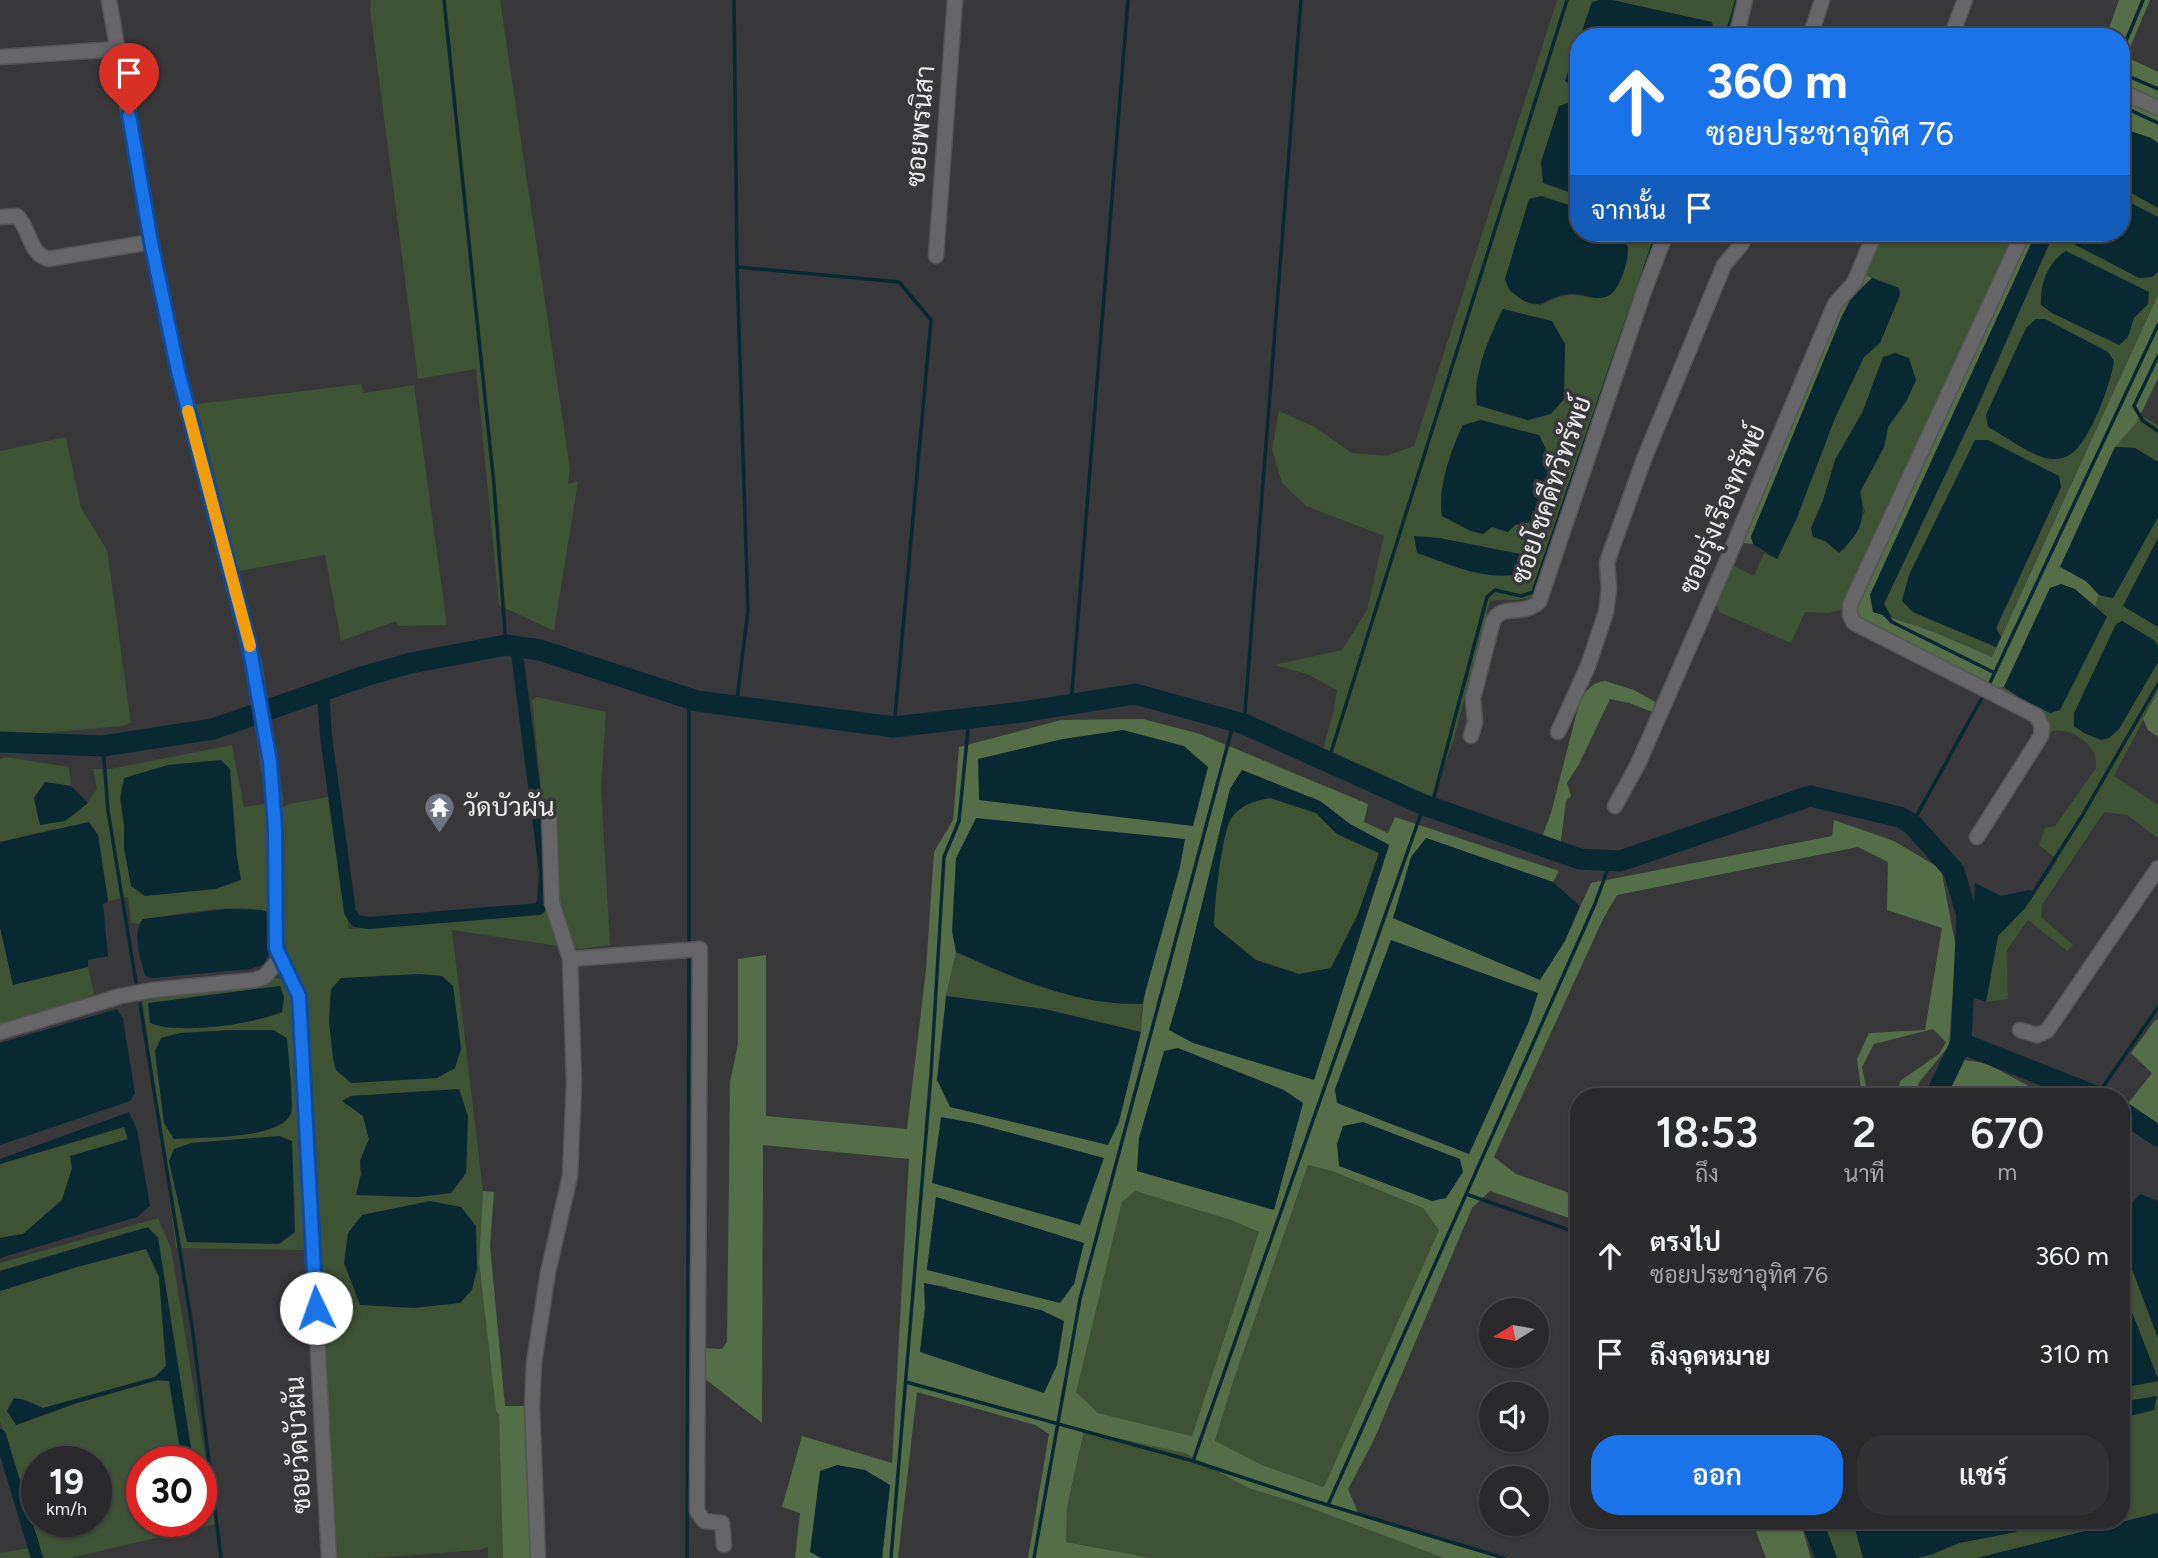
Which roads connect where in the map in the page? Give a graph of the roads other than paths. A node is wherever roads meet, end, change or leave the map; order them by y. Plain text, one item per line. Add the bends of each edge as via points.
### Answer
1 (109, 0) edge
2 (955, 0) edge
3 (1745, 0) edge
4 (1822, 0) edge
5 (1965, 0) edge
6 (1738, 28) edge
7 (1813, 28) edge
8 (1954, 28) edge
9 (117, 49) junction
10 (0, 57) edge
11 (2130, 95) edge
12 (2158, 108) edge
13 (0, 216) edge
14 (151, 242) junction
15 (1663, 242) edge
16 (1742, 242) edge
17 (1871, 242) edge
18 (2019, 242) edge
19 (936, 256) dead end
20 (1558, 732) dead end
21 (1471, 736) dead end
22 (1615, 806) dead end
23 (549, 813) dead end
24 (1978, 836) dead end
25 (2158, 868) edge
26 (280, 959) junction
27 (570, 959) junction
28 (2020, 1030) dead end
29 (0, 1032) edge
30 (724, 1545) dead end
31 (329, 1558) edge
32 (538, 1558) edge

1 - 9 street, ซอยวัดบัวผัน
2 - 19 street, ซอยพรนิสา
3 - 6 street
4 - 7 street
5 - 8 street
9 - 10 street
9 - 14 street, ซอยวัดบัวผัน
11 - 12 street
13 - 14 street via 17,216 39,256 48,259
14 - 26 street, ซอยวัดบัวผัน via 178,371 254,665 270,762
15 - 21 street, ซอยโชคดีทวีทรัพย์ via 1539,602 1529,610 1497,614 1493,621 1473,698
16 - 20 street via 1724,264 1644,458 1607,563 1606,612
17 - 22 street, ซอยรุ่งเรืองทรัพย์ via 1854,283 1835,304 1723,570
18 - 24 street via 1850,606 1854,623 2037,716 2041,736
23 - 27 street via 552,902
25 - 28 street via 2047,1031 2037,1035
26 - 29 street via 255,980 121,996
26 - 31 street, ซอยวัดบัวผัน via 299,996
27 - 30 street via 700,950 697,1511 704,1521 722,1523
27 - 32 street via 572,1150 534,1363

